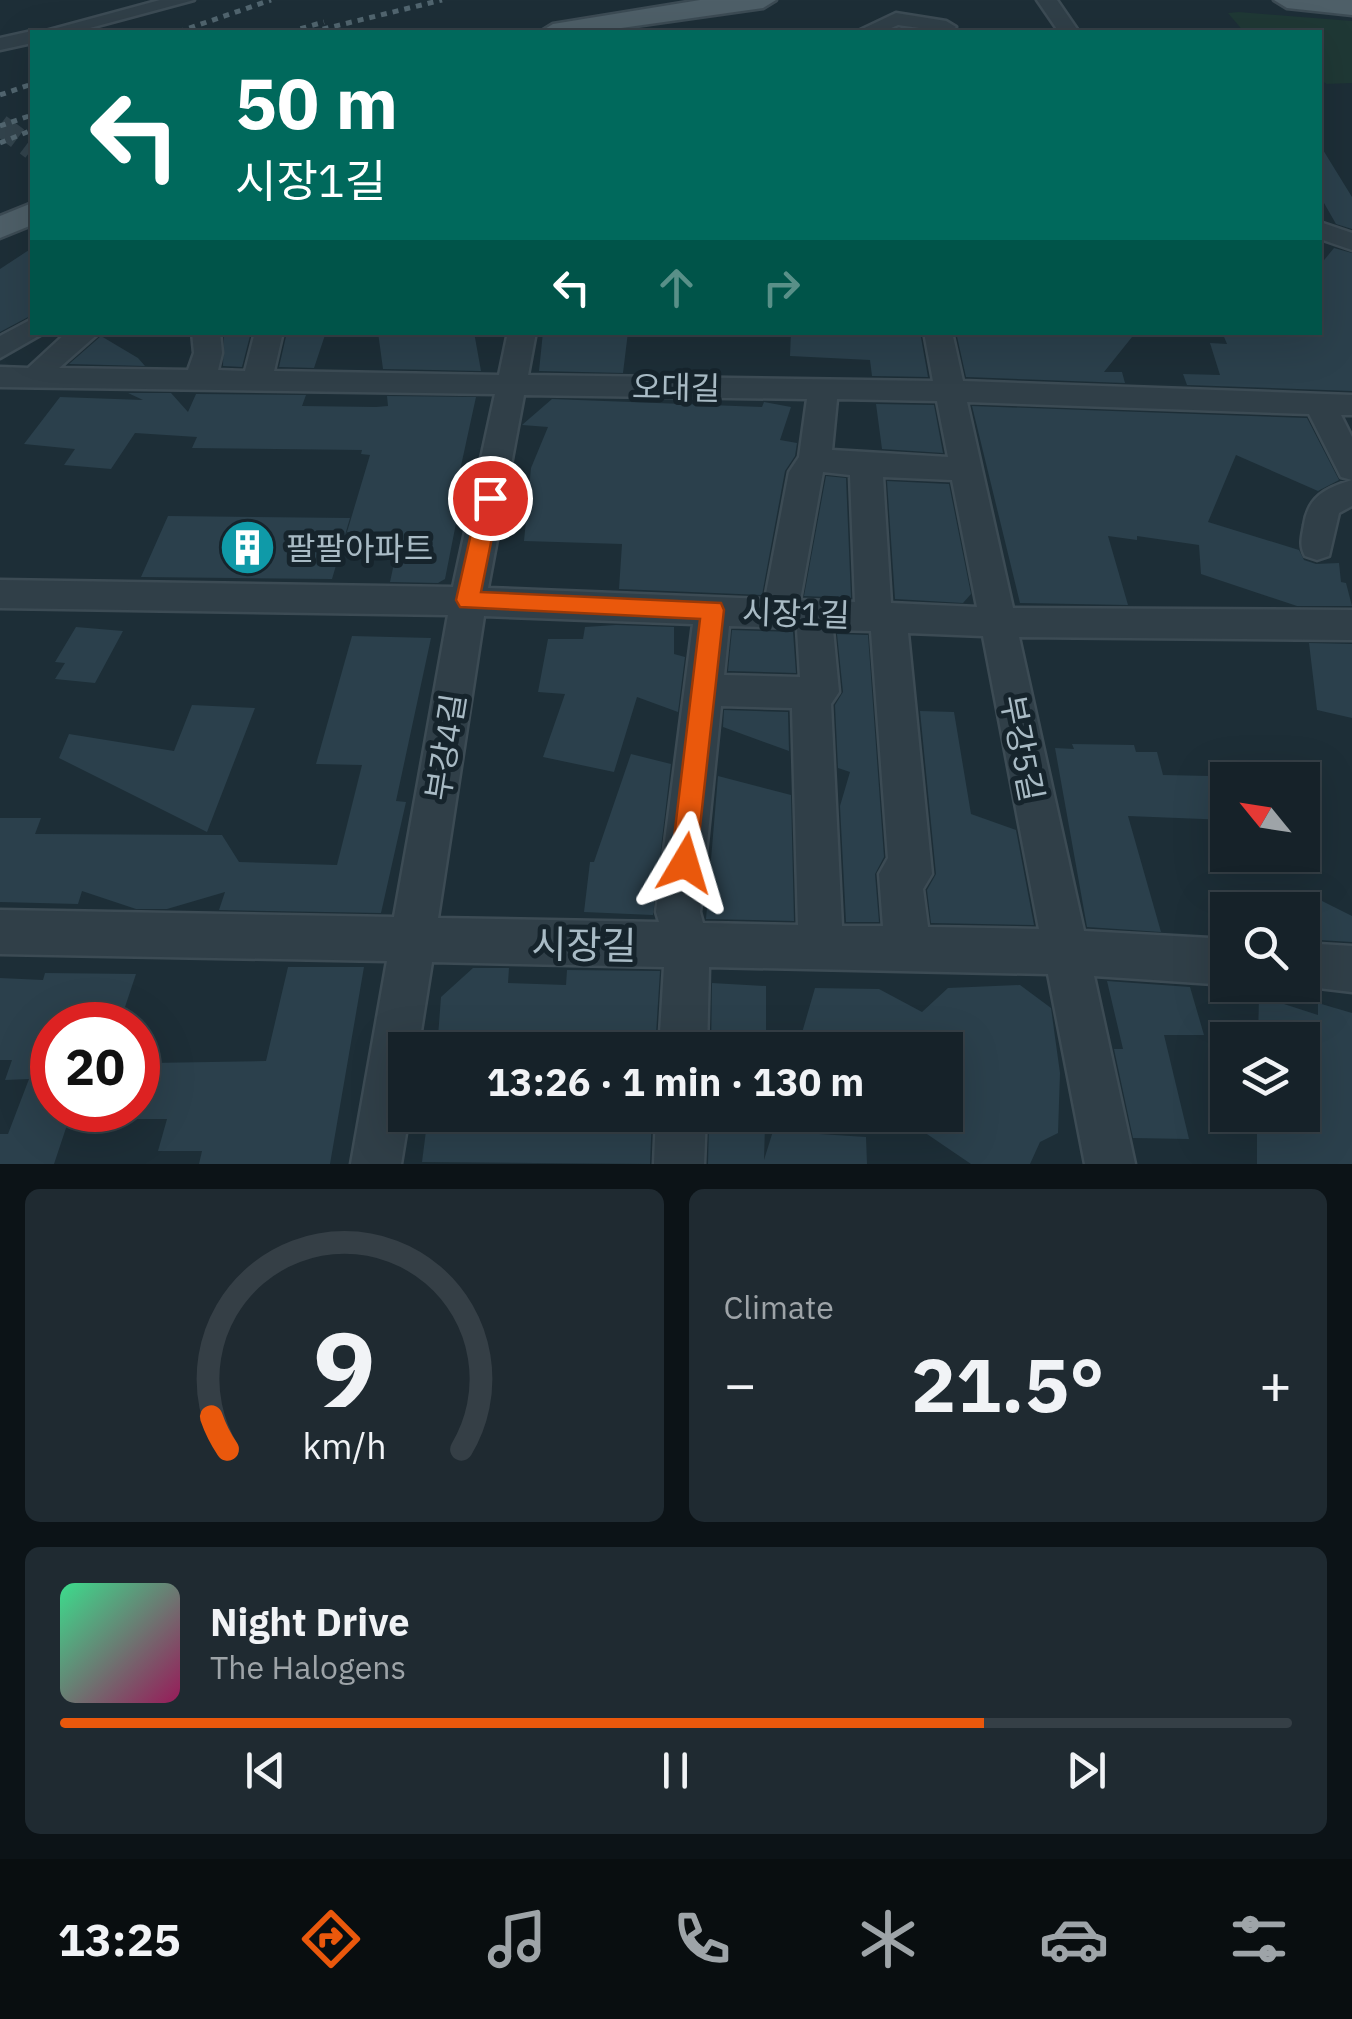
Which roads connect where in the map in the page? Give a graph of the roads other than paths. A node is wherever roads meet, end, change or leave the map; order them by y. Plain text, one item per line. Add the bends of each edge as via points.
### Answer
1 (184, 0) edge
2 (763, 0) edge
3 (1047, 0) edge
4 (1287, 0) edge
5 (1352, 6) edge
6 (60, 30) edge
7 (564, 30) edge
8 (871, 30) edge
9 (946, 30) edge
10 (1068, 30) edge
11 (30, 37) edge
12 (0, 44) edge
13 (30, 214) edge
14 (0, 228) edge
15 (1322, 231) edge
16 (1352, 242) edge
17 (30, 329) edge
18 (82, 335) edge
19 (206, 335) edge
20 (268, 335) edge
21 (522, 335) edge
22 (939, 335) edge
23 (0, 349) edge
24 (0, 377) edge
25 (36, 378) junction
26 (200, 380) junction
27 (257, 381) junction
28 (514, 385) junction
29 (823, 389) junction
30 (952, 391) junction
31 (1320, 404) junction
32 (1352, 405) edge
33 (815, 460) junction
34 (866, 465) junction
35 (967, 469) junction
36 (1352, 469) edge
37 (1352, 492) edge
38 (1316, 547) dead end
39 (0, 594) edge
40 (468, 600) junction
41 (713, 610) junction
42 (797, 614) junction
43 (881, 617) junction
44 (998, 622) junction
45 (1352, 625) edge
46 (704, 690) junction
47 (811, 693) junction
48 (0, 932) edge
49 (414, 942) junction
50 (687, 946) junction
51 (821, 948) junction
52 (908, 950) junction
53 (1063, 952) junction
54 (1210, 961) edge
55 (1320, 967) edge
56 (1352, 969) edge
57 (684, 1032) edge
58 (680, 1132) edge
59 (376, 1164) edge
60 (679, 1164) edge
61 (1110, 1164) edge

1 - 6 street
2 - 7 main road
3 - 10 street
4 - 5 main road
8 - 9 street via 896,19
11 - 12 street
13 - 14 main road
15 - 16 street
17 - 23 street
18 - 25 street
19 - 26 street
20 - 27 street
21 - 28 street, 부강4길
22 - 30 street, 부강5길
24 - 25 street, 오대길
25 - 26 street, 오대길
26 - 27 street, 오대길
27 - 28 street, 오대길
28 - 29 street, 오대길
28 - 40 street, 부강4길
29 - 30 street, 오대길
29 - 33 street
30 - 31 street, 오대길
30 - 35 street, 부강5길
31 - 32 street, 오대길
31 - 36 street
33 - 34 street
33 - 42 street via 805,472
34 - 35 street
34 - 43 street
35 - 44 street, 부강5길
37 - 38 street via 1323,507
39 - 40 street, 시장1길
40 - 41 street, 시장1길
40 - 49 street, 부강4길
41 - 42 street, 시장1길
41 - 46 street
42 - 43 street, 시장1길
42 - 47 street via 820,692
43 - 44 street, 시장1길
43 - 52 street via 911,874 900,874
44 - 45 street, 시장1길
44 - 53 street, 부강5길
46 - 47 street
46 - 50 street via 678,912
47 - 51 street
48 - 49 street, 시장길
49 - 50 street, 시장길
49 - 59 street, 부강4길
50 - 51 street, 시장길
50 - 57 street
51 - 52 street, 시장길
52 - 53 street, 시장길
53 - 54 street, 시장길
53 - 61 street, 부강5길
55 - 56 street
58 - 60 street

